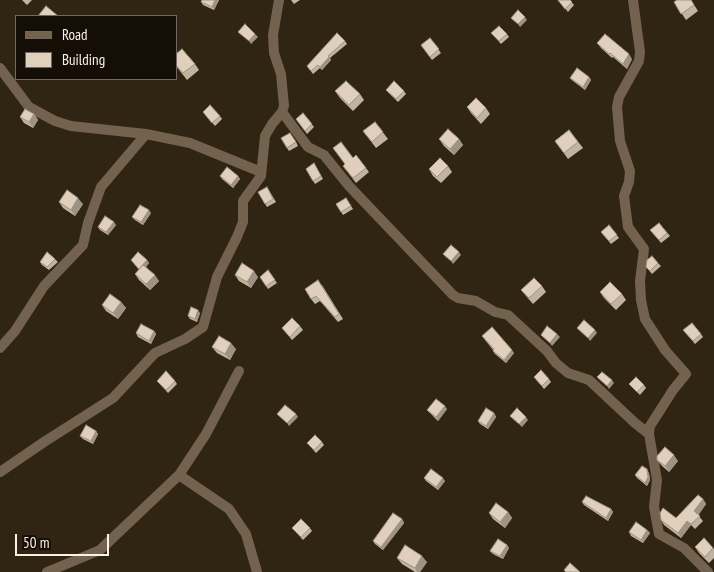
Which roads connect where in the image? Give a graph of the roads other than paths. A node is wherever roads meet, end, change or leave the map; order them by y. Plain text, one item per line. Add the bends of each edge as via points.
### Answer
1 (279, 0) edge
2 (633, 0) edge
3 (0, 68) edge
4 (282, 112) junction
5 (146, 134) junction
6 (261, 172) junction
7 (0, 348) edge
8 (239, 371) dead end
9 (649, 434) junction
10 (0, 472) edge
11 (179, 475) junction
12 (47, 572) edge
13 (257, 572) edge
14 (708, 572) edge

1 - 4 street via 273,35 274,53 282,74
2 - 9 street via 639,61 618,97 617,107 620,141 630,171 624,196 628,228 644,249 640,281 645,319 686,374 662,405
3 - 5 street via 29,107 55,121 72,126
4 - 6 street via 265,136
4 - 9 street via 308,147 324,155 452,295 508,315 568,373 589,380
5 - 6 street via 190,143
5 - 7 street via 101,187 83,245 44,286
6 - 10 street via 243,201 243,222 217,277 203,327 155,353 113,398
8 - 11 street via 206,434
9 - 14 street via 659,534 684,548
11 - 12 street via 100,550
11 - 13 street via 229,509 246,534

